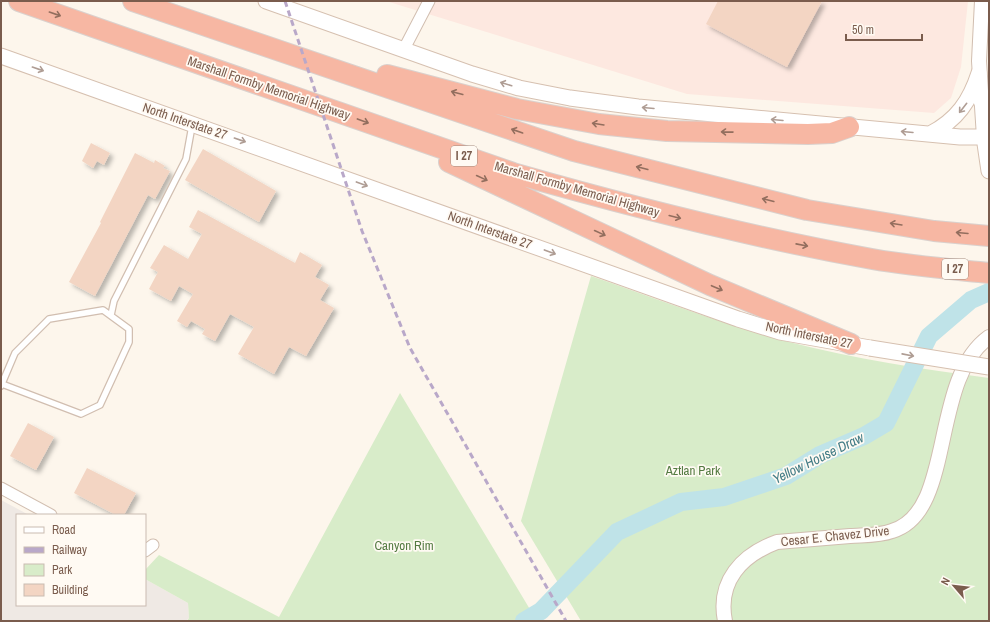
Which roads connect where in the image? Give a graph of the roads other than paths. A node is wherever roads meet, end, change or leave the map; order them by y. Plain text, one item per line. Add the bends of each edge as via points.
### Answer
1 (19, 1) edge
2 (133, 1) edge
3 (266, 1) edge
4 (429, 1) edge
5 (982, 1) edge
6 (984, 28) edge
7 (215, 29) junction
8 (404, 49) junction
9 (1, 56) edge
10 (979, 73) junction
11 (985, 106) edge
12 (192, 123) junction
13 (849, 127) junction
14 (398, 134) junction
15 (930, 134) junction
16 (987, 137) edge
17 (989, 171) edge
18 (989, 236) edge
19 (989, 273) edge
20 (111, 315) junction
21 (989, 337) edge
22 (860, 346) junction
23 (989, 367) edge
24 (1, 385) edge
25 (1, 488) edge
26 (49, 514) edge
27 (725, 621) edge

1 -> 14 highway, Marshall Formby Memorial Highway / I 27
2 - 7 highway
3 - 8 main road
4 - 8 street
5 - 6 street
6 - 10 street
13 -> 7 highway via 832,132 808,134 667,131 599,124 517,109
18 -> 7 highway via 934,231 807,210 574,151
13 -> 8 main road via 570,98 519,88
9 -> 12 main road, North Interstate 27
10 - 11 street
10 -> 15 main road via 974,91 963,108 940,129
11 - 16 street
12 - 20 lane via 186,158 114,301
12 -> 22 main road, North Interstate 27 via 738,319 780,332
15 -> 13 main road
14 -> 19 highway, Marshall Formby Memorial Highway / I 27 via 513,173 644,209 874,259
14 -> 22 highway via 473,174 710,285
15 - 16 main road
16 - 17 main road
20 - 24 lane via 103,310 49,319 15,353
20 - 24 lane via 129,329 129,342 100,405 81,414
21 - 27 street, Cesar E. Chavez Drive via 970,355 960,373 928,496 920,510 907,523 893,531 777,542 761,548 737,567 730,577 724,599
22 -> 23 main road, North Interstate 27, bridge
25 - 26 street

